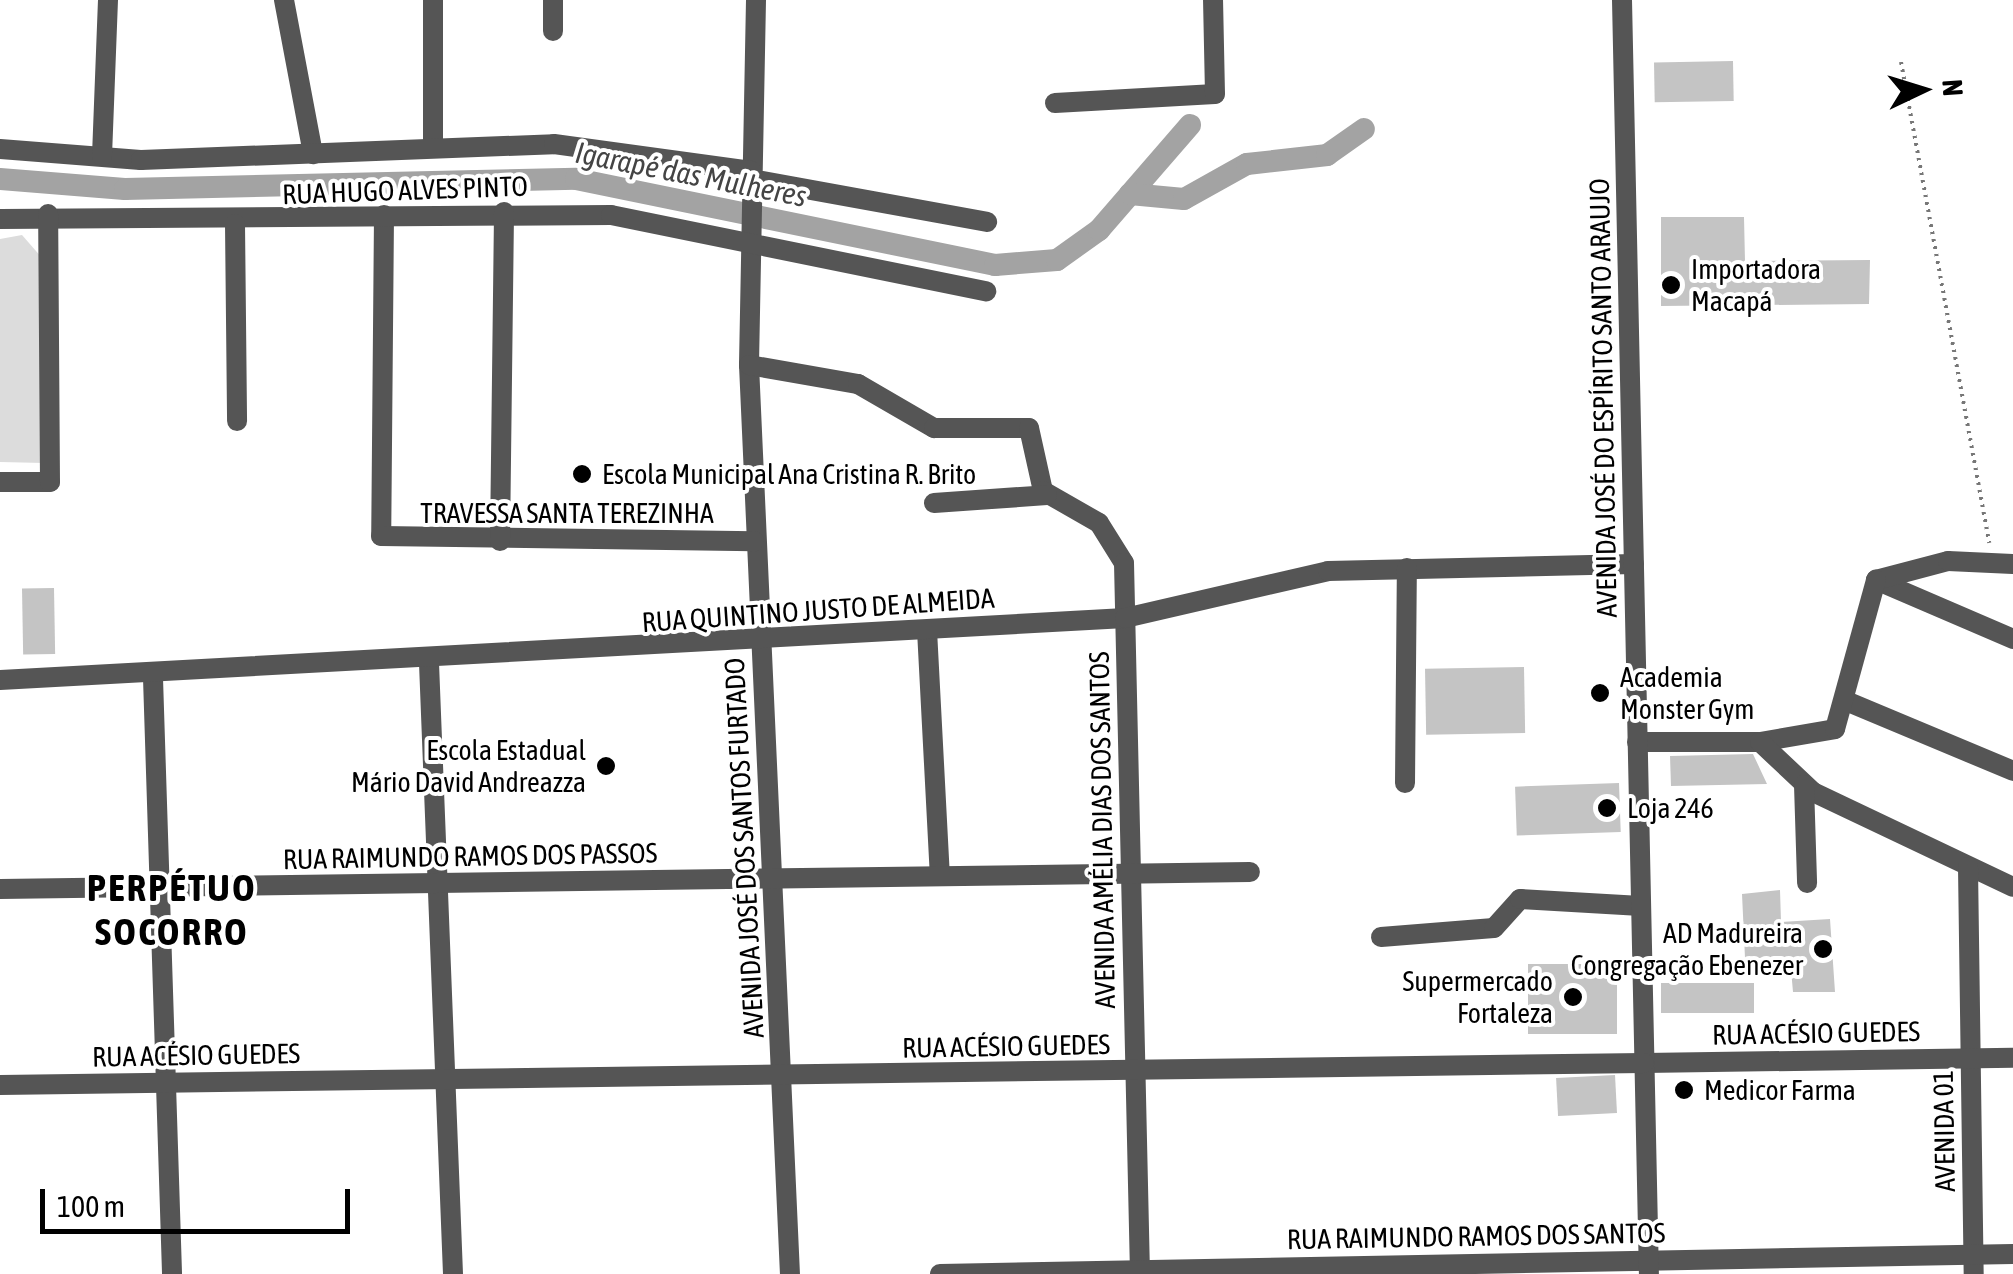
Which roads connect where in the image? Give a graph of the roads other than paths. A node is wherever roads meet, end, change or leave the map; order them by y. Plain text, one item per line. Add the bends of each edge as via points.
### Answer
1 (108, 0) edge
2 (284, 0) edge
3 (434, 0) edge
4 (553, 0) edge
5 (756, 0) edge
6 (1212, 0) edge
7 (1622, 0) edge
8 (553, 31) dead end
9 (1055, 103) dead end
10 (433, 147) junction
11 (0, 149) edge
12 (313, 154) junction
13 (102, 156) junction
14 (751, 181) junction
15 (504, 212) junction
16 (48, 214) junction
17 (384, 215) junction
18 (0, 219) edge
19 (987, 222) dead end
20 (235, 224) junction
21 (750, 240) junction
22 (986, 291) dead end
23 (749, 365) junction
24 (237, 421) dead end
25 (0, 482) edge
26 (1047, 495) junction
27 (934, 503) dead end
28 (754, 541) junction
29 (500, 542) junction
30 (2002, 563) edge
31 (1634, 564) junction
32 (1407, 568) junction
33 (1876, 580) junction
34 (1125, 618) junction
35 (927, 630) junction
36 (2013, 638) edge
37 (762, 642) junction
38 (430, 663) junction
39 (153, 678) junction
40 (0, 680) edge
41 (1846, 701) junction
42 (1638, 742) junction
43 (1760, 742) junction
44 (2013, 771) edge
45 (1405, 783) dead end
46 (1804, 784) junction
47 (1968, 866) junction
48 (1250, 872) dead end
49 (1132, 873) junction
50 (940, 876) junction
51 (773, 880) junction
52 (444, 884) junction
53 (1807, 884) dead end
54 (162, 887) junction
55 (2013, 887) edge
56 (0, 889) edge
57 (1641, 906) junction
58 (1381, 937) dead end
59 (1971, 1058) junction
60 (2013, 1058) edge
61 (1644, 1063) junction
62 (1135, 1071) junction
63 (781, 1077) junction
64 (448, 1080) junction
65 (168, 1083) junction
66 (0, 1085) edge
67 (2013, 1254) edge
68 (1974, 1264) edge
69 (1649, 1267) edge
70 (1140, 1272) edge
71 (172, 1274) edge
72 (453, 1274) edge
73 (790, 1274) edge
74 (940, 1274) edge

1 - 13 street
2 - 12 street
3 - 10 street
4 - 8 street
5 - 14 street, AVENIDA JOSÉ DOS SANTOS FURTADO
6 - 9 street via 1214,94
7 - 31 street, AVENIDA JOSÉ DO ESPÍRITO SANTO ARAUJO
10 - 12 street, RUA HUGO ALVES PINTO
10 - 14 street, RUA HUGO ALVES PINTO via 554,144
11 - 13 street, RUA HUGO ALVES PINTO
12 - 13 street, RUA HUGO ALVES PINTO
14 - 19 street, RUA HUGO ALVES PINTO
14 - 21 street, AVENIDA JOSÉ DOS SANTOS FURTADO
15 - 17 street, RUA HUGO ALVES PINTO
15 - 21 street, RUA HUGO ALVES PINTO via 611,215
15 - 29 street
16 - 18 street, RUA HUGO ALVES PINTO
16 - 20 street, RUA HUGO ALVES PINTO
16 - 25 street via 50,482
17 - 20 street, RUA HUGO ALVES PINTO
17 - 29 street, TRAVESSA SANTA TEREZINHA via 381,536
20 - 24 street
21 - 22 street, RUA HUGO ALVES PINTO
21 - 23 street, AVENIDA JOSÉ DOS SANTOS FURTADO
23 - 26 street via 858,384 934,428 1029,428
23 - 28 street, AVENIDA JOSÉ DOS SANTOS FURTADO
26 - 27 street
26 - 34 street, AVENIDA AMÉLIA DIAS DOS SANTOS via 1100,523 1124,563
28 - 29 street, TRAVESSA SANTA TEREZINHA
28 - 37 street, AVENIDA JOSÉ DOS SANTOS FURTADO
30 - 33 street via 1948,560
31 - 32 street, RUA QUINTINO JUSTO DE ALMEIDA
31 - 42 street, AVENIDA JOSÉ DO ESPÍRITO SANTO ARAUJO
32 - 34 street, RUA QUINTINO JUSTO DE ALMEIDA via 1268,579
32 - 45 street
33 - 36 street
33 - 41 street
34 - 35 street, RUA QUINTINO JUSTO DE ALMEIDA
34 - 49 street, AVENIDA AMÉLIA DIAS DOS SANTOS
35 - 37 street, RUA QUINTINO JUSTO DE ALMEIDA
35 - 50 street
37 - 38 street, RUA QUINTINO JUSTO DE ALMEIDA
37 - 51 street, AVENIDA JOSÉ DOS SANTOS FURTADO
38 - 39 street, RUA QUINTINO JUSTO DE ALMEIDA
38 - 52 street
39 - 40 street, RUA QUINTINO JUSTO DE ALMEIDA
39 - 54 street
41 - 43 street via 1827,734
41 - 44 street
42 - 43 street
42 - 57 street, AVENIDA JOSÉ DO ESPÍRITO SANTO ARAUJO
43 - 46 street
46 - 47 street
46 - 53 street
47 - 55 street
47 - 59 street, AVENIDA 01
48 - 49 street, RUA RAIMUNDO RAMOS DOS PASSOS
49 - 50 street, RUA RAIMUNDO RAMOS DOS PASSOS
49 - 62 street, AVENIDA AMÉLIA DIAS DOS SANTOS
50 - 51 street, RUA RAIMUNDO RAMOS DOS PASSOS
51 - 52 street, RUA RAIMUNDO RAMOS DOS PASSOS
51 - 63 street, AVENIDA JOSÉ DOS SANTOS FURTADO
52 - 54 street, RUA RAIMUNDO RAMOS DOS PASSOS
52 - 64 street
54 - 56 street, RUA RAIMUNDO RAMOS DOS PASSOS
54 - 65 street
57 - 58 street via 1520,899 1494,928
57 - 61 street, AVENIDA JOSÉ DO ESPÍRITO SANTO ARAUJO
59 - 60 street, RUA ACÉSIO GUEDES
59 - 61 street, RUA ACÉSIO GUEDES
59 - 68 street, AVENIDA 01
61 - 62 street, RUA ACÉSIO GUEDES
61 - 69 street, AVENIDA JOSÉ DO ESPÍRITO SANTO ARAUJO
62 - 63 street, RUA ACÉSIO GUEDES
62 - 70 street, AVENIDA AMÉLIA DIAS DOS SANTOS
63 - 64 street, RUA ACÉSIO GUEDES
63 - 73 street, AVENIDA JOSÉ DOS SANTOS FURTADO
64 - 65 street, RUA ACÉSIO GUEDES
64 - 72 street
65 - 66 street, RUA ACÉSIO GUEDES
65 - 71 street
67 - 68 street, RUA RAIMUNDO RAMOS DOS SANTOS
68 - 69 street, RUA RAIMUNDO RAMOS DOS SANTOS
69 - 70 street, RUA RAIMUNDO RAMOS DOS SANTOS
70 - 74 street, RUA RAIMUNDO RAMOS DOS SANTOS

